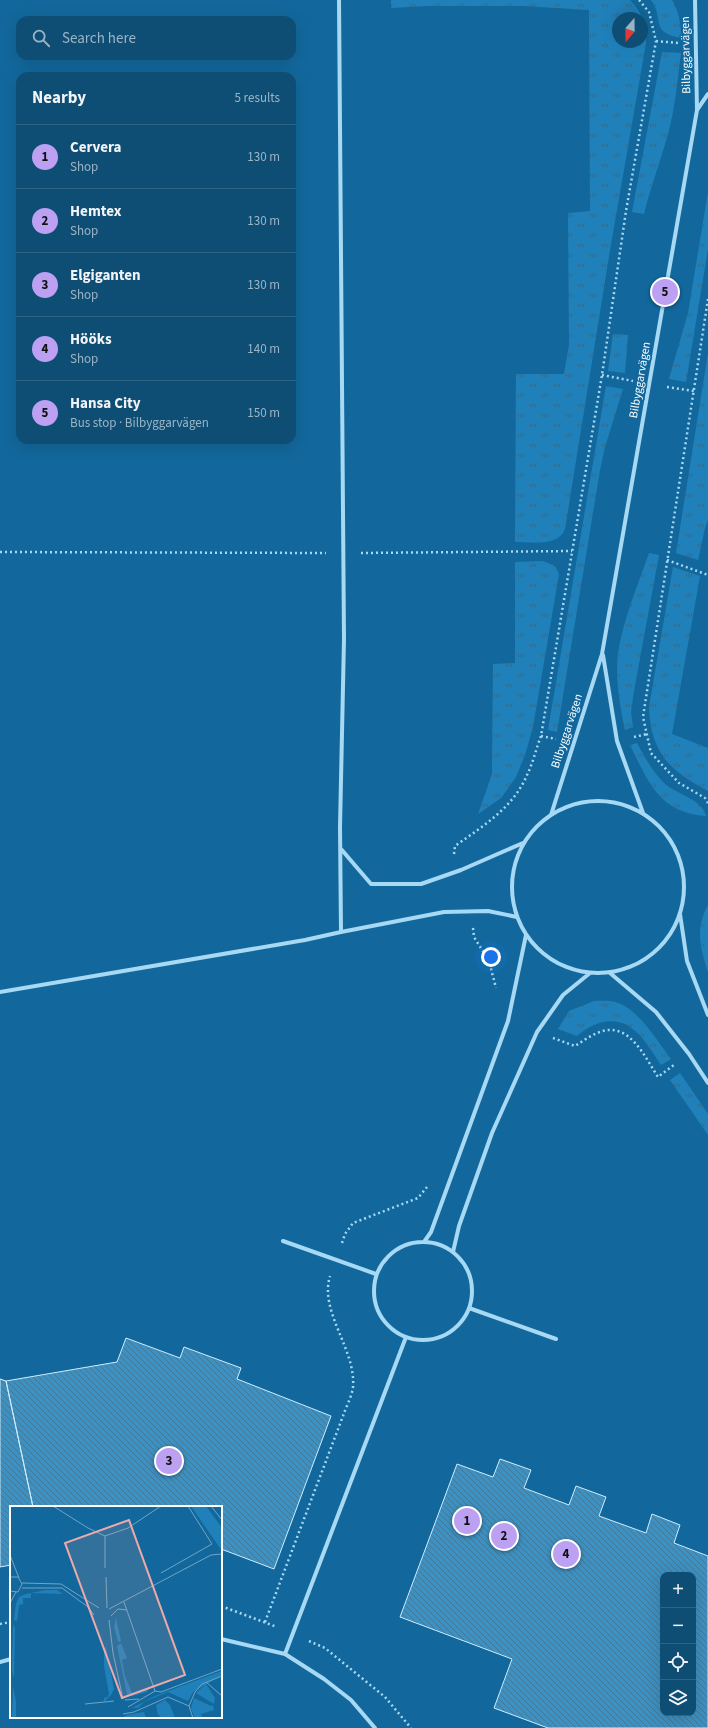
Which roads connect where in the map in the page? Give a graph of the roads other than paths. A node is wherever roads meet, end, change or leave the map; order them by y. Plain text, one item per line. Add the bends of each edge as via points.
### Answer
1 (339, 0) edge
2 (695, 0) edge
3 (708, 94) edge
4 (697, 110) junction
5 (602, 654) junction
6 (643, 813) junction
7 (551, 815) junction
8 (524, 843) junction
9 (341, 849) junction
10 (680, 914) junction
11 (517, 917) junction
12 (340, 932) junction
13 (526, 934) junction
14 (590, 973) junction
15 (610, 973) junction
16 (0, 992) edge
17 (708, 1015) edge
18 (708, 1083) edge
19 (283, 1241) dead end
20 (424, 1242) junction
21 (453, 1252) junction
22 (376, 1274) junction
23 (469, 1308) junction
24 (406, 1337) junction
25 (556, 1339) dead end
26 (222, 1639) edge
27 (285, 1654) junction
28 (10, 1659) edge
29 (0, 1662) edge
30 (375, 1728) edge

1 - 9 street via 344,553
2 - 4 street, Bilbyggarvägen
3 - 4 street, Bilbyggarvägen
4 - 5 street, Bilbyggarvägen
5 - 6 street, Bilbyggarvägen via 617,741
5 - 7 street, Bilbyggarvägen
6 - 7 street via 625,805 606,801 568,806
6 - 10 street via 658,824 671,840 679,857 684,875 684,895
7 - 8 street via 536,827
8 - 9 street via 421,884 371,884
8 - 11 street via 516,860 512,879 512,899
9 - 12 street
10 - 15 street via 673,932 661,947 629,968
10 - 17 street via 687,961
11 - 12 street via 488,911 444,912
11 - 13 street
12 - 16 street
13 - 14 street via 538,950 554,961 571,969
13 - 20 street via 508,1021 431,1232
14 - 15 street
14 - 21 street via 563,995 537,1032 492,1133 459,1226
15 - 18 street via 656,1012
19 - 22 street
20 - 21 street via 439,1245
20 - 22 street via 409,1244 395,1250
21 - 23 street via 463,1263 470,1277 472,1293
22 - 24 street via 373,1290 375,1305 382,1319 392,1330
23 - 24 street via 462,1321 450,1332 436,1338 421,1340
23 - 25 street
24 - 27 street
26 - 27 street
27 - 30 street via 351,1700
28 - 29 street

